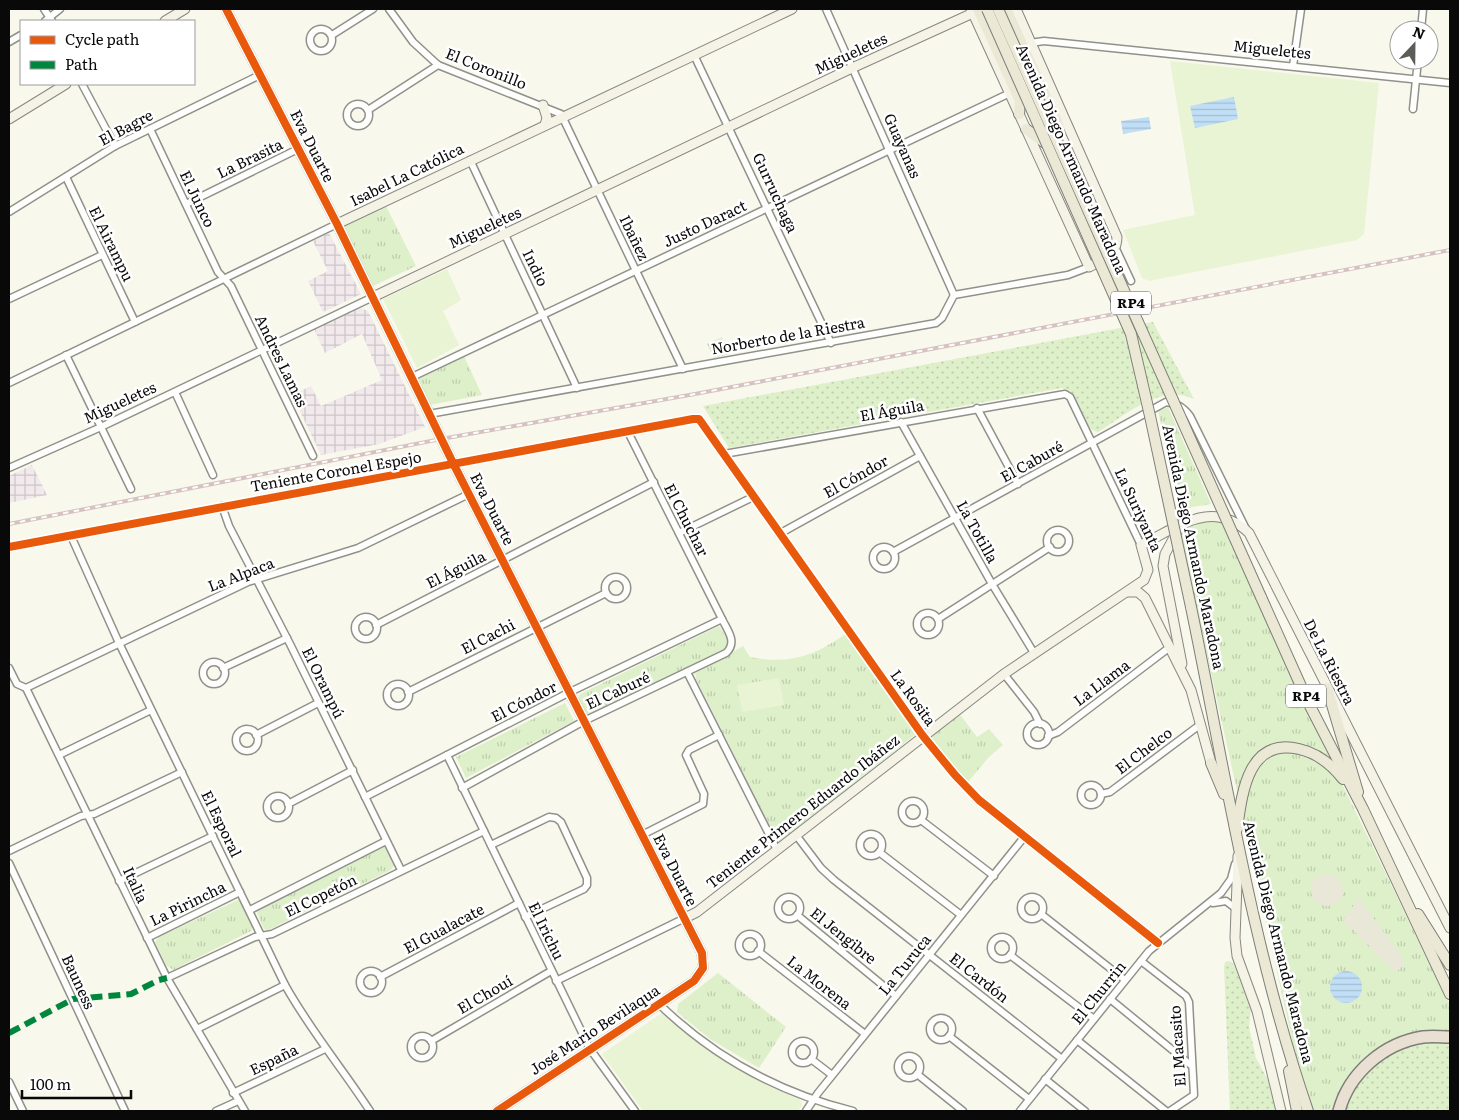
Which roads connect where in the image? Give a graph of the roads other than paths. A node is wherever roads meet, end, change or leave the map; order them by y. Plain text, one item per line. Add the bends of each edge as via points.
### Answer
1 (44, 9) edge
2 (60, 9) edge
3 (185, 9) edge
4 (226, 9) edge
5 (373, 9) edge
6 (389, 9) edge
7 (792, 9) edge
8 (826, 9) edge
9 (986, 9) edge
10 (998, 9) edge
11 (1006, 9) edge
12 (1016, 9) edge
13 (1301, 9) edge
14 (974, 10) edge
15 (49, 20) edge
16 (167, 20) edge
17 (332, 35) dead end
18 (20, 36) edge
19 (9, 42) edge
20 (1030, 42) junction
21 (694, 55) junction
22 (438, 65) junction
23 (1293, 66) junction
24 (852, 68) junction
25 (1417, 70) edge
26 (260, 75) junction
27 (1416, 79) junction
28 (1450, 83) edge
29 (64, 85) edge
30 (83, 85) edge
31 (1010, 93) junction
32 (543, 105) junction
33 (1412, 109) dead end
34 (368, 110) dead end
35 (1019, 114) junction
36 (563, 117) junction
37 (9, 120) edge
38 (545, 125) junction
39 (730, 126) junction
40 (1026, 128) junction
41 (150, 129) junction
42 (115, 146) junction
43 (298, 149) junction
44 (890, 149) junction
45 (470, 160) junction
46 (66, 177) junction
47 (597, 190) junction
48 (186, 204) junction
49 (769, 208) junction
50 (9, 212) edge
51 (337, 224) junction
52 (505, 234) junction
53 (1116, 249) junction
54 (102, 255) junction
55 (1089, 267) junction
56 (636, 271) junction
57 (225, 279) junction
58 (1130, 280) dead end
59 (954, 295) junction
60 (373, 297) junction
61 (9, 300) edge
62 (544, 315) junction
63 (136, 322) junction
64 (831, 343) junction
65 (262, 350) junction
66 (66, 355) junction
67 (683, 369) junction
68 (412, 377) junction
69 (9, 382) edge
70 (577, 388) junction
71 (175, 392) junction
72 (1065, 394) joint
73 (977, 408) junction
74 (1184, 408) joint
75 (430, 414) junction
76 (698, 420) joint
77 (901, 422) junction
78 (101, 427) junction
79 (628, 432) junction
80 (1091, 443) junction
81 (724, 454) junction
82 (313, 456) dead end
83 (920, 456) junction
84 (454, 465) junction
85 (9, 468) edge
86 (213, 475) dead end
87 (654, 482) junction
88 (1018, 484) junction
89 (131, 490) dead end
90 (469, 494) junction
91 (753, 497) junction
92 (222, 506) junction
93 (956, 519) junction
94 (1183, 524) junction
95 (680, 533) junction
96 (1249, 533) junction
97 (779, 534) junction
98 (71, 536) junction
99 (1140, 545) junction
100 (9, 547) edge
101 (1050, 547) dead end
102 (893, 552) dead end
103 (503, 560) junction
104 (257, 580) junction
105 (992, 584) junction
106 (1128, 592) junction
107 (606, 593) dead end
108 (938, 618) dead end
109 (722, 619) junction
110 (376, 625) dead end
111 (536, 626) junction
112 (287, 638) junction
113 (119, 643) junction
114 (1170, 648) junction
115 (1034, 653) junction
116 (9, 668) edge
117 (223, 668) dead end
118 (688, 672) junction
119 (1004, 674) junction
120 (26, 688) junction
121 (1328, 688) junction
122 (1191, 690) junction
123 (408, 692) dead end
124 (570, 692) junction
125 (318, 703) junction
126 (152, 710) junction
127 (584, 721) junction
128 (1040, 724) junction
129 (1201, 724) junction
130 (256, 735) dead end
131 (719, 735) junction
132 (923, 736) junction
133 (1048, 736) junction
134 (59, 755) junction
135 (447, 755) junction
136 (1211, 763) joint
137 (352, 770) junction
138 (182, 772) junction
139 (462, 788) junction
140 (1101, 794) dead end
141 (1354, 794) junction
142 (365, 797) junction
143 (288, 804) dead end
144 (1363, 809) junction
145 (1230, 811) junction
146 (88, 815) junction
147 (921, 820) dead end
148 (484, 831) junction
149 (642, 835) junction
150 (796, 835) junction
151 (1236, 835) junction
152 (213, 836) junction
153 (1025, 836) junction
154 (386, 841) junction
155 (491, 845) junction
156 (777, 850) junction
157 (9, 851) edge
158 (879, 852) dead end
159 (1239, 853) junction
160 (9, 863) edge
161 (401, 870) junction
162 (994, 876) junction
163 (120, 881) junction
164 (1398, 884) junction
165 (240, 892) junction
166 (519, 903) junction
167 (1210, 904) junction
168 (1236, 908) junction
169 (250, 910) junction
170 (1041, 914) dead end
171 (797, 915) dead end
172 (961, 915) junction
173 (525, 917) junction
174 (685, 918) junction
175 (1450, 928) edge
176 (262, 936) junction
177 (147, 938) junction
178 (1158, 942) junction
179 (758, 951) dead end
180 (929, 955) junction
181 (1010, 955) dead end
182 (1141, 961) junction
183 (1450, 965) edge
184 (703, 968) joint
185 (552, 971) junction
186 (380, 976) dead end
187 (167, 978) junction
188 (1125, 980) junction
189 (556, 981) junction
190 (285, 985) junction
191 (1450, 994) edge
192 (896, 996) junction
193 (1110, 999) junction
194 (660, 1005) junction
195 (1094, 1020) junction
196 (197, 1029) junction
197 (865, 1034) junction
198 (949, 1036) dead end
199 (1448, 1037) edge
200 (1077, 1040) junction
201 (431, 1041) dead end
202 (325, 1049) junction
203 (590, 1049) junction
204 (1287, 1050) junction
205 (811, 1059) dead end
206 (1062, 1059) junction
207 (1192, 1066) junction
208 (917, 1074) dead end
209 (832, 1075) junction
210 (1045, 1079) junction
211 (9, 1082) edge
212 (234, 1093) junction
213 (1029, 1099) junction
214 (813, 1100) junction
215 (238, 1101) junction
216 (23, 1111) edge
217 (125, 1111) edge
218 (216, 1111) edge
219 (245, 1111) edge
220 (368, 1111) edge
221 (497, 1111) edge
222 (635, 1111) edge
223 (806, 1111) edge
224 (852, 1111) edge
225 (963, 1111) edge
226 (1020, 1111) edge
227 (1084, 1111) edge
228 (1168, 1111) edge
229 (1281, 1111) edge
230 (1297, 1111) edge
231 (1308, 1111) edge
232 (1339, 1111) edge

1 - 15 street
2 - 15 street
3 - 16 street
4 - 26 street, Eva Duarte
5 - 17 street
6 - 22 street, El Coronillo via 413,42
7 - 21 street, Isabel La Católica
8 - 24 street, Guayanas
9 - 145 main road, Avenida Diego Armando Maradona / RP4, bridge via 1131,334 1191,607
10 - 141 main road, Avenida Diego Armando Maradona / RP4, bridge via 1261,597
11 - 40 main road via 1060,133 1055,140 1045,143
12 - 20 street
13 - 23 street
14 - 24 street, Migueletes
14 - 31 street
14 - 35 main road via 1020,101
18 - 19 street
20 - 23 street, Migueletes
20 - 53 street via 1117,237
21 - 36 street, Isabel La Católica
21 - 39 street, Gurruchaga
22 - 32 street, El Coronillo
22 - 34 street
23 - 27 street, Migueletes
24 - 39 street, Migueletes
24 - 44 street, Guayanas
25 - 27 street
26 - 41 street, El Bagre
26 - 43 street, Eva Duarte
27 - 28 street, Migueletes
27 - 33 street
29 - 37 street
30 - 42 street
31 - 35 street
31 - 44 street, Justo Daract
32 - 36 street, El Coronillo via 558,111
32 - 38 street
35 - 40 street
36 - 38 street, Isabel La Católica
36 - 47 street, Ibañez
38 - 45 street, Isabel La Católica
39 - 47 street, Migueletes
39 - 49 street, Gurruchaga
40 - 55 street
41 - 42 street, El Bagre
41 - 48 street, El Junco
42 - 46 street, El Bagre
43 - 48 street, La Brasita
43 - 51 street, Eva Duarte
44 - 49 street, Justo Daract
44 - 59 street, Guayanas
45 - 51 street, Isabel La Católica
45 - 52 street, Indio
46 - 50 street, El Bagre
46 - 54 street, El Airampu
47 - 52 street, Migueletes
47 - 56 street, Ibañez
48 - 57 street, El Junco via 218,272
49 - 56 street, Justo Daract
49 - 64 street, Gurruchaga
51 - 57 street, Isabel La Católica
51 - 60 street, Eva Duarte
52 - 60 street, Migueletes
52 - 62 street, Indio
53 - 55 street
53 - 58 street
54 - 61 street
54 - 63 street, El Airampu
55 - 59 street via 1068,275
56 - 62 street, Justo Daract
56 - 67 street, Ibañez
57 - 63 street, Isabel La Católica
57 - 65 street, Andres Lamas
59 - 64 street, Norberto de la Riestra via 936,323
60 - 65 street, Migueletes
60 - 68 street, Eva Duarte
62 - 68 street, Justo Daract
62 - 70 street, Indio
63 - 66 street, Isabel La Católica
64 - 67 street, Norberto de la Riestra
65 - 71 street, Migueletes
65 - 82 street, Andres Lamas
66 - 69 street, Isabel La Católica
66 - 78 street
67 - 70 street, Norberto de la Riestra
68 - 75 street, Eva Duarte
70 - 75 street, Norberto de la Riestra
71 - 78 street, Migueletes
71 - 86 street
72 - 73 street, El Águila
72 - 80 street, La Suriyanta via 1070,397
73 - 77 street, El Águila
73 - 88 street
74 - 80 street, El Caburé via 1177,404 1160,404
74 - 96 street, De La Riestra
75 - 84 street, Eva Duarte
76 - 79 street, Teniente Coronel Espejo
76 - 81 street, La Rosita
77 - 81 street, El Águila
77 - 83 street, La Totilla
78 - 85 street, Migueletes
78 - 89 street
79 - 84 street, Teniente Coronel Espejo
79 - 87 street, El Chuchar
80 - 88 street, El Caburé
80 - 99 street, La Suriyanta
81 - 91 street, La Rosita
83 - 93 street, La Totilla
83 - 97 street, El Cóndor
84 - 90 street, Eva Duarte
84 - 92 street, Teniente Coronel Espejo
87 - 95 street, El Chuchar
87 - 103 street, El Águila
88 - 93 street, El Caburé
90 - 103 street, Eva Duarte
90 - 104 street, La Alpaca via 358,548
91 - 95 street
91 - 97 street, La Rosita
92 - 98 street, Teniente Coronel Espejo
92 - 104 street, El Orampú
93 - 102 street, El Caburé
93 - 105 street, La Totilla
94 - 96 street via 1211,515 1222,516
94 - 99 street
94 - 122 street via 1170,541 1163,566 1180,656
95 - 109 street, El Chuchar
96 - 121 street, De La Riestra
97 - 132 street, La Rosita
98 - 100 street, Teniente Coronel Espejo
98 - 113 street, El Esporal
99 - 106 street, La Suriyanta via 1148,570 1144,580
101 - 105 street
103 - 110 street, El Águila
103 - 111 street, Eva Duarte
104 - 112 street, El Orampú
104 - 113 street, La Alpaca
105 - 108 street
105 - 115 street, La Totilla
106 - 114 street via 1138,592 1145,598
106 - 115 street, Teniente Primero Eduardo Ibáñez
107 - 111 street, El Cachi
109 - 118 street, El Caburé via 731,638 729,650
109 - 124 street, El Cóndor
111 - 123 street, El Cachi
111 - 124 street, Eva Duarte
112 - 117 street
112 - 125 street, El Orampú
113 - 120 street, La Alpaca
113 - 126 street, El Esporal
114 - 122 street
114 - 133 street, La Llama via 1058,732
115 - 119 street, Teniente Primero Eduardo Ibáñez
116 - 120 street, Italia via 17,684
118 - 127 street, El Caburé
118 - 131 street
119 - 128 street
119 - 132 street, Teniente Primero Eduardo Ibáñez
120 - 134 street, Italia
121 - 144 main road
121 - 175 street, De La Riestra
122 - 129 street
124 - 127 street, Eva Duarte
124 - 135 street, El Cóndor
125 - 130 street
125 - 137 street, El Orampú
126 - 134 street
126 - 138 street, El Esporal
127 - 139 street, El Caburé
127 - 149 street, Eva Duarte
128 - 133 street via 1047,729
128 - 133 street via 1029,728 1029,741 1042,744
129 - 136 street
129 - 140 street, El Chelco via 1110,792
131 - 149 street via 689,750 686,755 704,794 703,804
131 - 156 street
132 - 150 street, Teniente Primero Eduardo Ibáñez
132 - 153 street, La Rosita via 968,789
134 - 146 street, Italia
135 - 139 street, El Irichu
135 - 142 street, El Cóndor
136 - 145 main road
137 - 142 street, El Orampú
137 - 143 street
138 - 146 street
138 - 152 street, El Esporal
139 - 148 street, El Irichu
141 - 144 main road, Avenida Diego Armando Maradona / RP4
141 - 151 main road via 1326,761 1311,752 1288,747 1274,749 1262,755 1249,774
142 - 154 street, El Orampú
144 - 164 main road, Avenida Diego Armando Maradona / RP4
145 - 151 main road, Avenida Diego Armando Maradona / RP4
146 - 157 street
146 - 163 street, Italia
147 - 162 street
148 - 155 street, El Irichu
148 - 161 street, El Copetón
149 - 174 street, Eva Duarte
150 - 156 street, Teniente Primero Eduardo Ibáñez
150 - 180 street, El Cardón via 827,874
151 - 159 main road, Avenida Diego Armando Maradona / RP4
152 - 163 street
152 - 165 street, El Esporal
153 - 162 street, La Turuca
153 - 178 street, La Rosita
154 - 161 street, El Orampú
154 - 169 street
155 - 166 street, El Irichu
155 - 173 street via 549,818 561,822 588,882 584,890
156 - 174 street, Teniente Primero Eduardo Ibáñez
158 - 172 street
159 - 167 street, El Churrin via 1231,879
159 - 168 street
159 - 204 main road, Avenida Diego Armando Maradona / RP4
160 - 217 street, Bauness
161 - 176 street, El Copetón
162 - 172 street, La Turuca
163 - 177 street, Italia
164 - 183 main road
164 - 191 main road, Avenida Diego Armando Maradona / RP4
165 - 169 street, El Esporal
165 - 177 street, La Pirincha
166 - 173 street, El Irichu
166 - 186 street, El Gualacate
167 - 168 street via 1226,901
167 - 178 street, El Churrin
168 - 229 street via 1237,956 1257,1011
169 - 176 street, El Esporal
170 - 188 street
171 - 192 street, El Jengibre
172 - 180 street, La Turuca
173 - 185 street, El Irichu
174 - 184 street, Eva Duarte via 702,953
174 - 189 street, Teniente Primero Eduardo Ibáñez
176 - 187 street, El Copetón
176 - 190 street, El Esporal
177 - 187 street, Italia
178 - 182 street, El Churrin
179 - 197 street, La Morena
180 - 192 street, La Turuca
180 - 206 street, El Cardón
181 - 195 street
182 - 188 street, El Churrin
182 - 207 street, El Macasito via 1186,996 1189,1002
184 - 194 street, José Mario Bevilaqua via 694,981
185 - 189 street, El Irichu
185 - 201 street, El Chouí
187 - 196 street, Italia
188 - 193 street, El Churrin
189 - 203 street, El Irichu
190 - 196 street
190 - 202 street, El Esporal
192 - 197 street, La Turuca
193 - 195 street, El Churrin
193 - 207 street
194 - 203 street, José Mario Bevilaqua
194 - 214 street via 689,1031 739,1065
195 - 200 street, El Churrin
196 - 212 street, Italia
197 - 209 street, La Turuca
198 - 213 street
199 - 232 highway via 1410,1040 1379,1055 1355,1079
200 - 206 street, El Churrin
200 - 228 street
202 - 212 street, España
202 - 220 street, El Esporal
203 - 221 street, José Mario Bevilaqua
203 - 222 street, El Irichu
204 - 230 main road
204 - 231 main road, Avenida Diego Armando Maradona / RP4
205 - 209 street
206 - 210 street, El Churrin
207 - 228 street, El Macasito via 1194,1095
208 - 225 street
209 - 214 street, La Turuca
210 - 213 street, El Churrin
210 - 227 street
211 - 216 street
212 - 215 street, Italia
213 - 226 street, El Churrin
214 - 223 street, La Turuca
214 - 224 street
215 - 218 street
215 - 219 street, Italia

